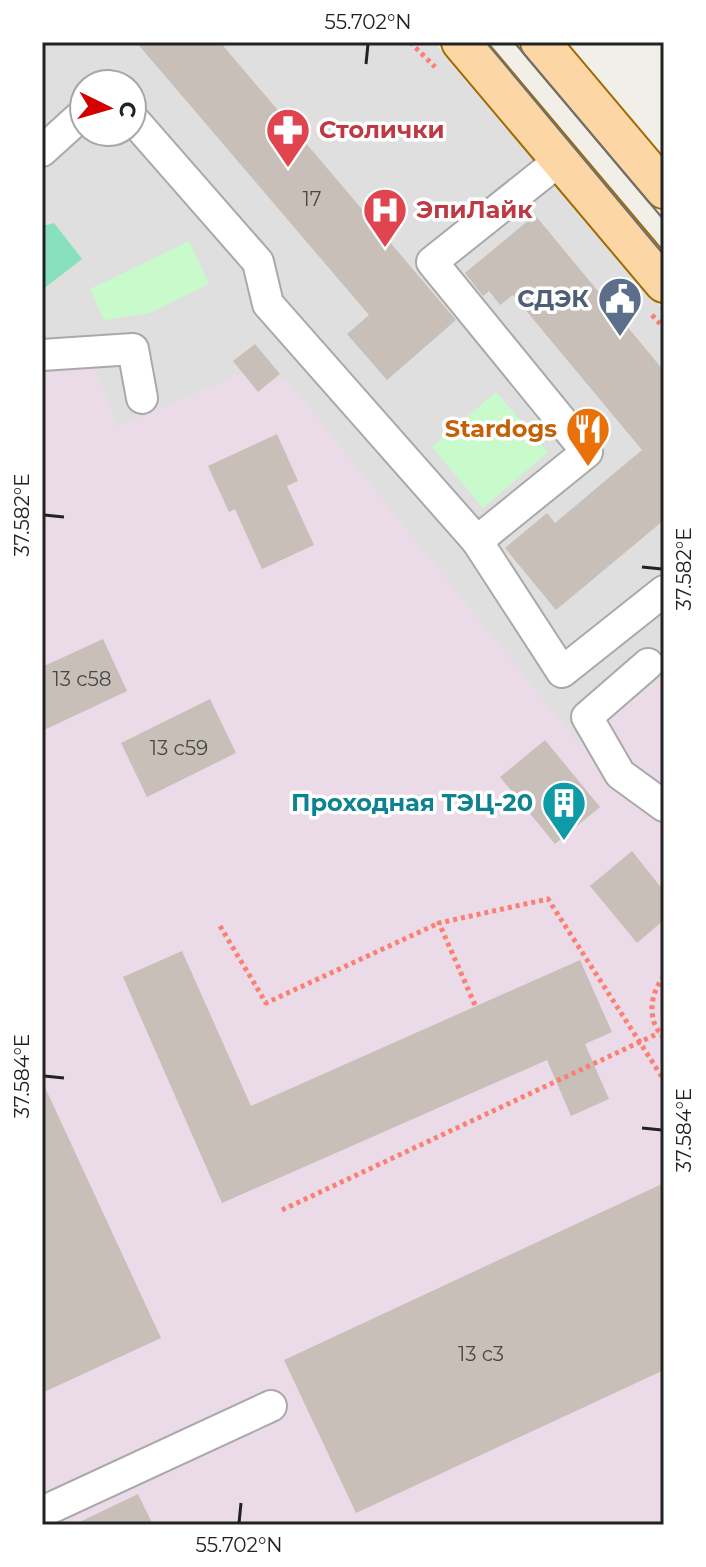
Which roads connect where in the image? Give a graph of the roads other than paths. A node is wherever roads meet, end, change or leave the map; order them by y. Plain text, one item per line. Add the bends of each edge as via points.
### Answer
1 (540, 42) edge
2 (448, 55) edge
3 (68, 127) edge
4 (148, 136) edge
5 (42, 151) edge
6 (560, 160) junction
7 (664, 189) edge
8 (664, 283) edge
9 (42, 355) edge
10 (142, 398) dead end
11 (477, 541) junction
12 (664, 591) edge
13 (648, 664) dead end
14 (664, 806) edge
15 (271, 1406) dead end
16 (42, 1512) edge

1 - 7 main road
2 - 6 main road
3 - 5 lane
4 - 11 lane via 258,262 268,304
6 - 8 main road
6 - 11 lane via 432,262 587,452
9 - 10 lane via 133,349
11 - 12 lane via 562,672
13 - 14 lane via 587,717 620,774
15 - 16 lane

